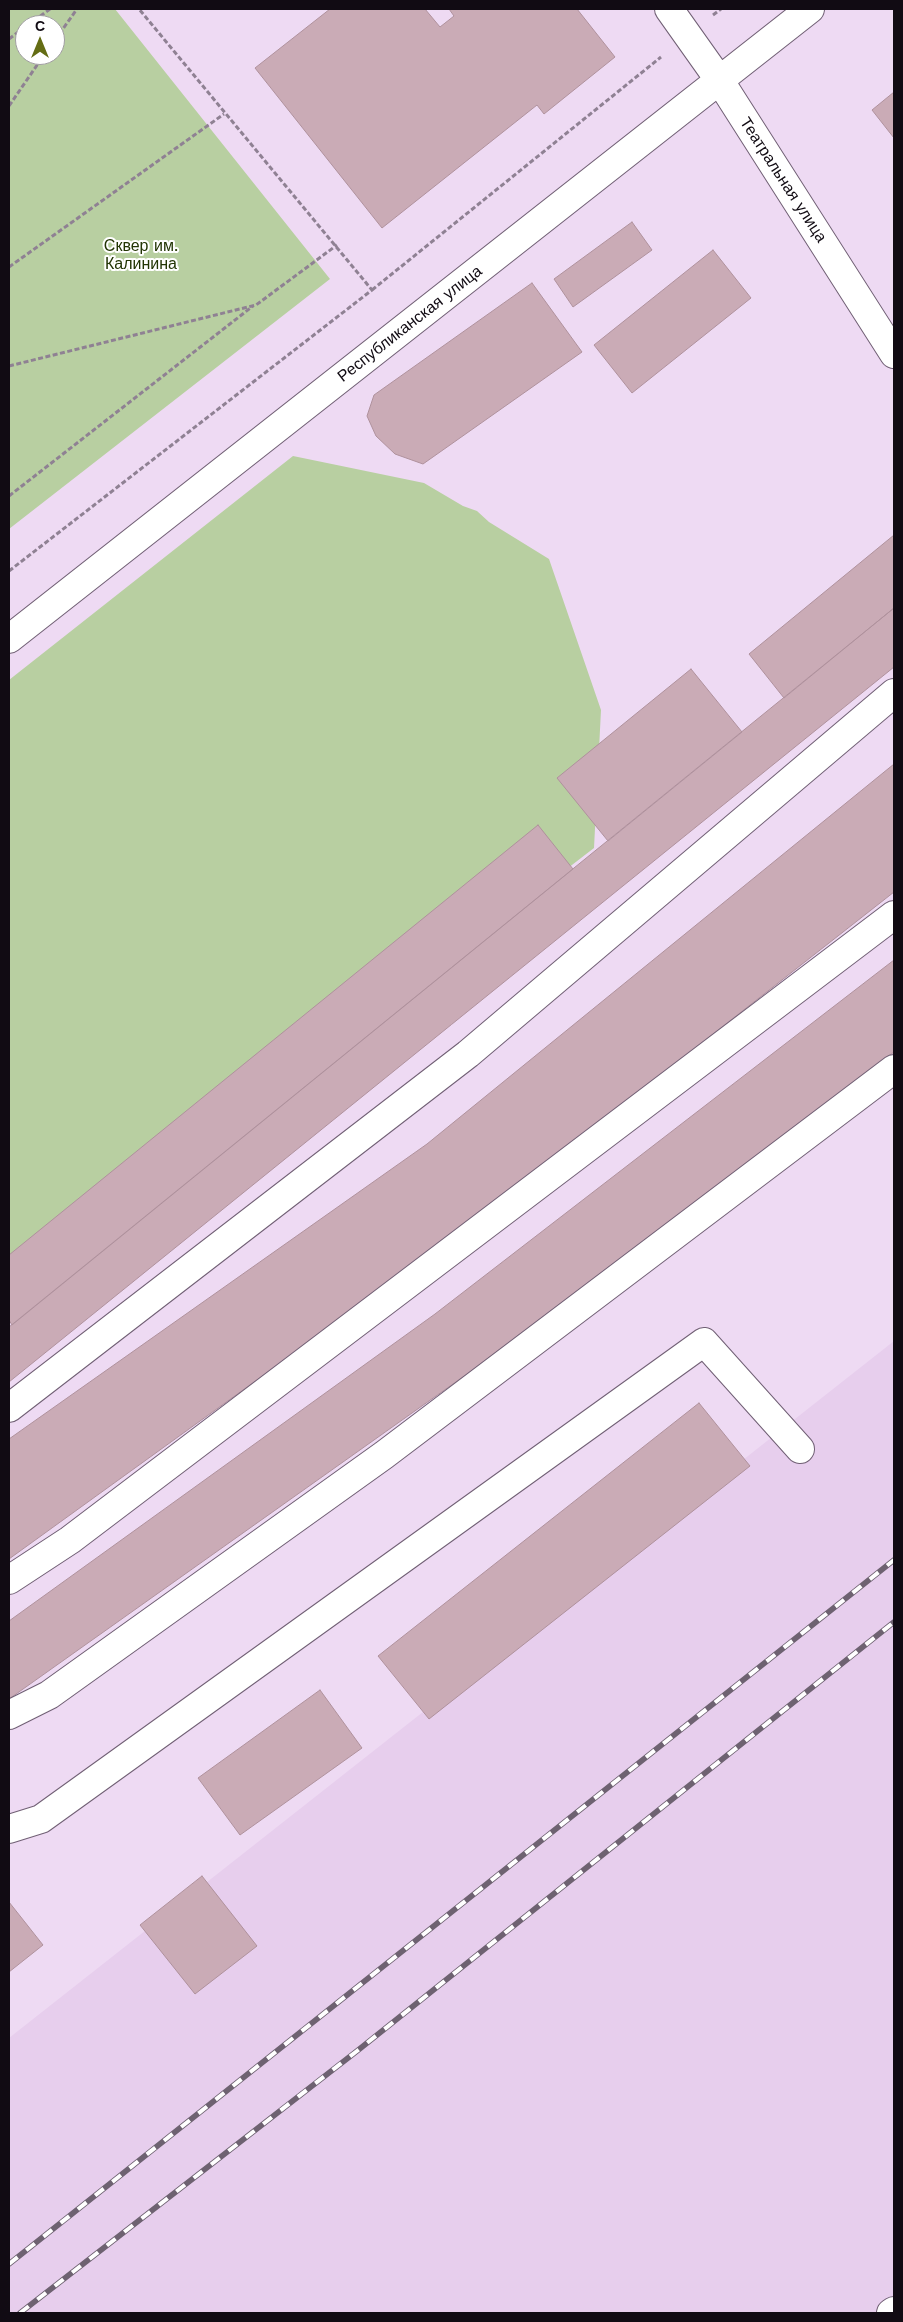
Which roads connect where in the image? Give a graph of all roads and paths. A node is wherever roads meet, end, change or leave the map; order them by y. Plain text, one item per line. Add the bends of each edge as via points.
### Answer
1 (77, 9) edge
2 (139, 9) edge
3 (669, 9) edge
4 (721, 9) edge
5 (810, 9) edge
6 (65, 26) edge
7 (688, 35) junction
8 (37, 65) edge
9 (720, 81) junction
10 (9, 106) edge
11 (224, 114) junction
12 (337, 245) junction
13 (9, 267) edge
14 (372, 290) junction
15 (256, 305) junction
16 (894, 354) edge
17 (9, 366) edge
18 (9, 496) edge
19 (9, 571) edge
20 (9, 639) edge
21 (894, 693) edge
22 (894, 915) edge
23 (894, 1069) edge
24 (9, 1408) edge
25 (800, 1450) dead end
26 (9, 1580) edge
27 (9, 1715) edge
28 (9, 1828) edge
29 (894, 2311) edge
30 (891, 2313) edge

1 - 6 path
2 - 11 path
3 - 7 street, Театральная улица
4 - 7 path
5 - 9 street, Республиканская улица
7 - 9 street, Театральная улица
7 - 14 path
8 - 10 path
9 - 16 street, Театральная улица
9 - 20 street, Республиканская улица
11 - 12 path
11 - 13 path
12 - 14 path
12 - 15 path
14 - 19 path
15 - 17 path
15 - 18 path
21 - 24 street via 468,1054
22 - 26 street via 78,1534
23 - 27 street via 376,1461 49,1696
25 - 28 street via 704,1342 40,1819
29 - 30 street

